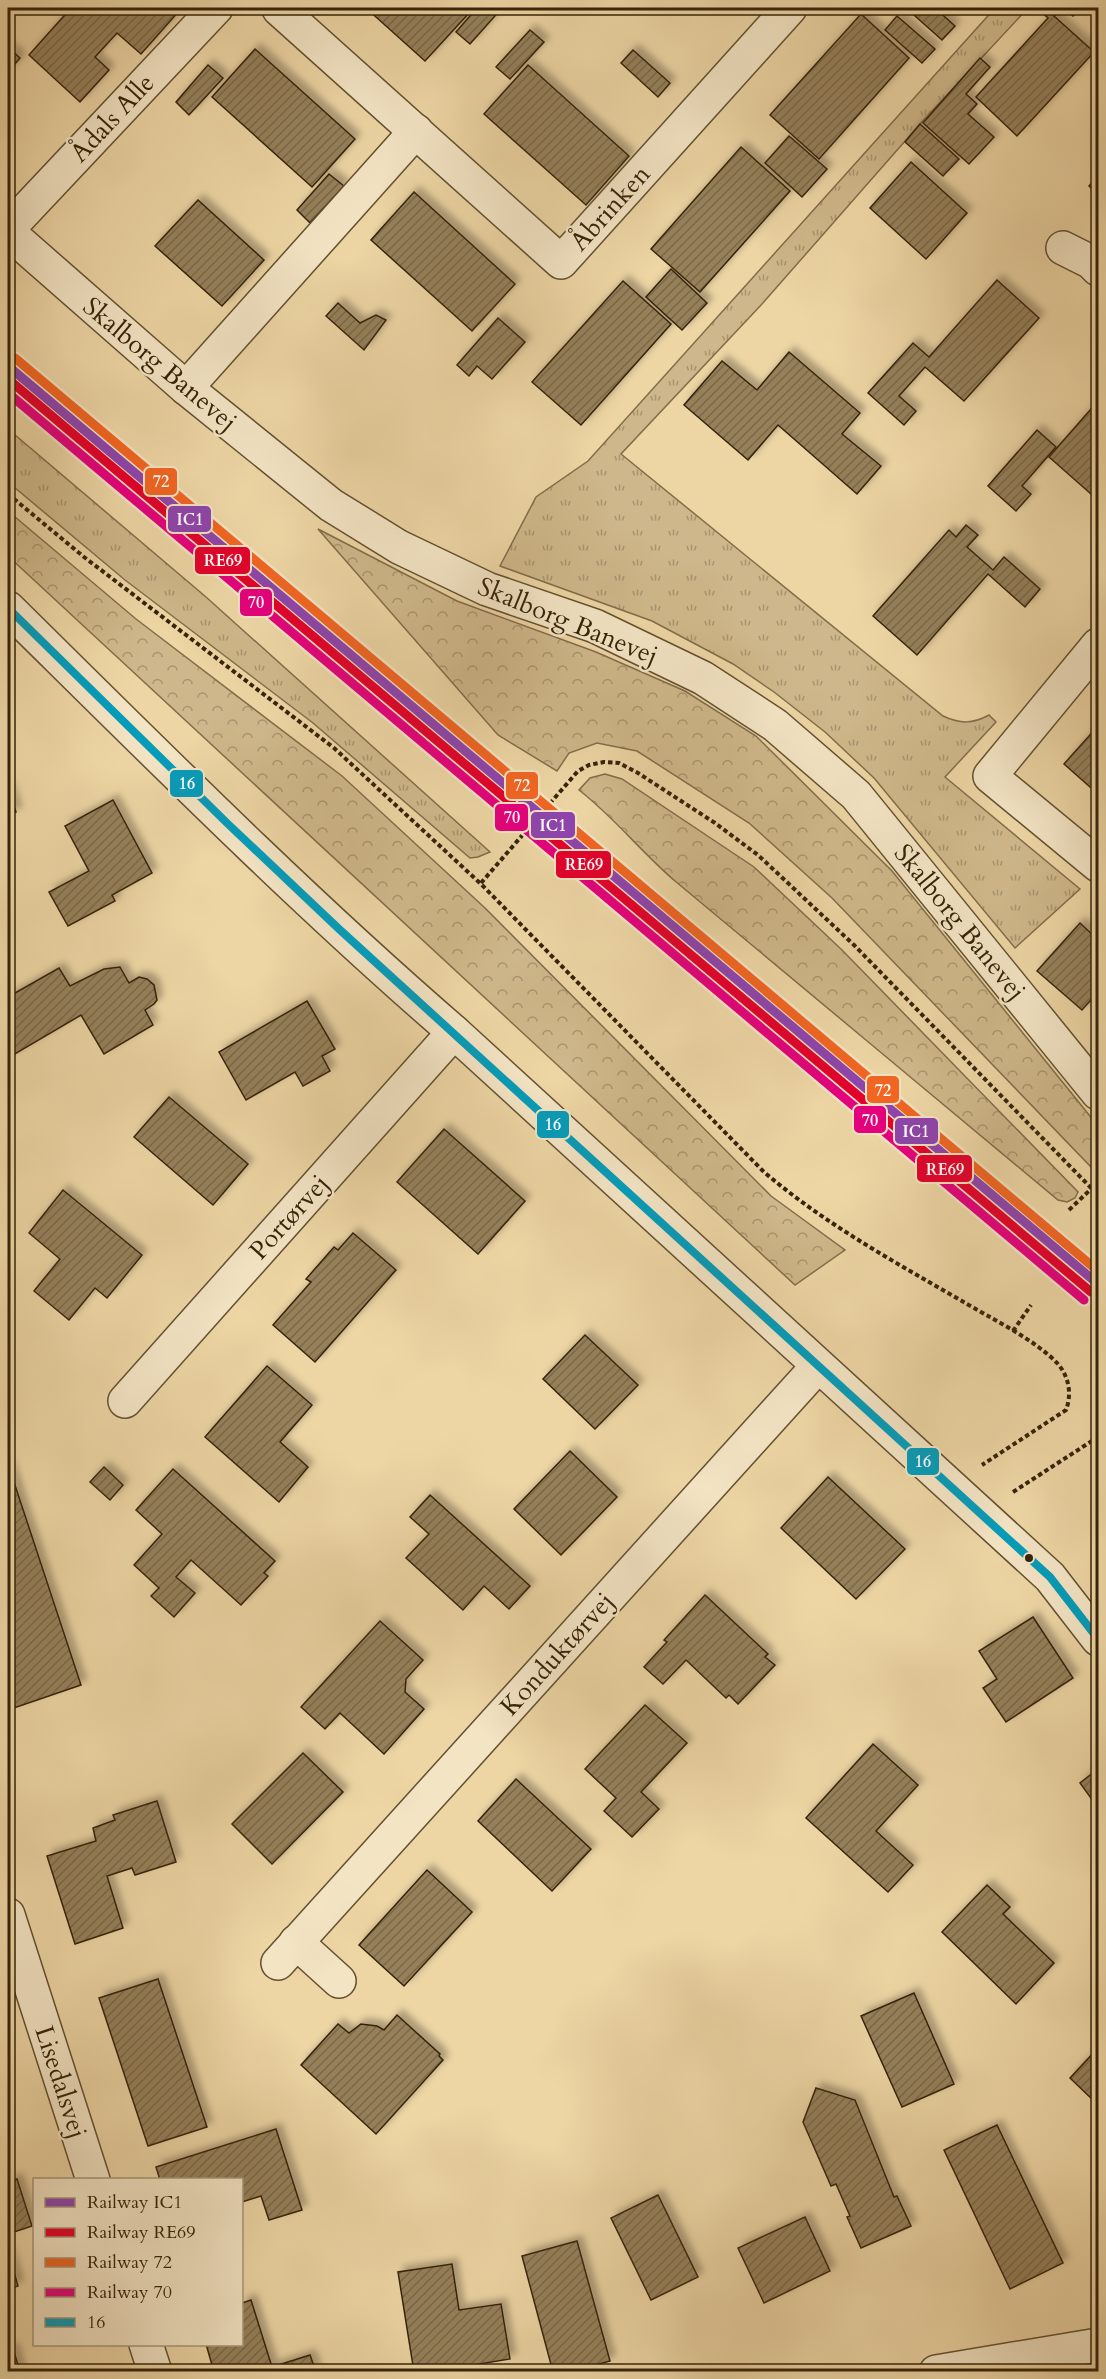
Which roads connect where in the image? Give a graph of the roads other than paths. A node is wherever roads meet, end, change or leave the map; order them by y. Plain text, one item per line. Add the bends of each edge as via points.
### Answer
1 (216, 8) edge
2 (790, 8) edge
3 (279, 9) edge
4 (416, 132) junction
5 (8, 230) edge
6 (1063, 248) dead end
7 (1098, 268) edge
8 (186, 388) junction
9 (8, 608) edge
10 (1098, 645) edge
11 (1098, 865) edge
12 (454, 1032) junction
13 (1098, 1093) edge
14 (818, 1366) junction
15 (125, 1401) dead end
16 (1098, 1639) edge
17 (8, 1915) edge
18 (339, 1981) dead end
19 (92, 2178) edge
20 (1098, 2345) edge
21 (147, 2346) edge
22 (155, 2372) edge
23 (936, 2372) edge

1 - 5 street, Ådals Alle
2 - 4 street, Åbrinken via 561,262
3 - 4 street, Åbrinken
4 - 8 street
5 - 8 street, Skalborg Banevej
6 - 7 street
8 - 13 street, Skalborg Banevej via 331,505 399,547 487,589 606,632 703,678 775,725 856,795
9 - 12 street via 368,958
10 - 11 street via 990,776
12 - 14 street
12 - 15 street, Portørvej
14 - 16 street via 1050,1577
14 - 18 street, Konduktørvej via 287,1953
17 - 19 street, Lisedalsvej
20 - 23 street
21 - 22 street

